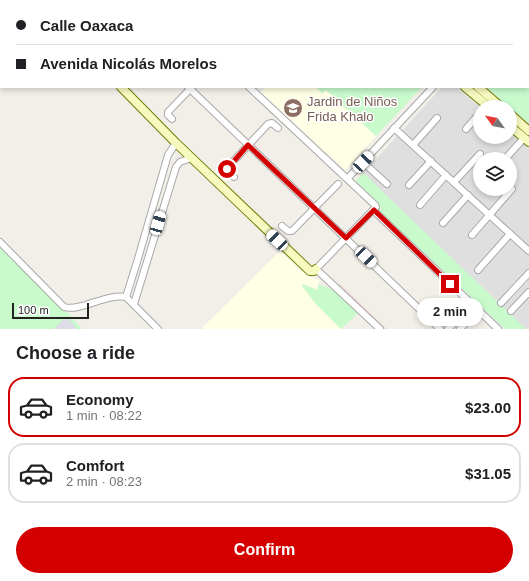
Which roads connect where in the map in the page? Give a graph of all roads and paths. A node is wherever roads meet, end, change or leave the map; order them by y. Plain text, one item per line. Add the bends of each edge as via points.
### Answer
1 (121, 88) edge
2 (190, 88) edge
3 (250, 88) edge
4 (432, 88) edge
5 (466, 88) edge
6 (479, 88) edge
7 (479, 100) edge
8 (493, 100) edge
9 (437, 118) dead end
10 (172, 119) dead end
11 (473, 121) edge
12 (517, 123) edge
13 (278, 128) dead end
14 (394, 128) junction
15 (466, 129) dead end
16 (517, 131) edge
17 (527, 137) edge
18 (176, 143) junction
19 (248, 145) junction
20 (413, 145) junction
21 (512, 152) edge
22 (191, 158) junction
23 (431, 161) junction
24 (363, 162) junction
25 (473, 162) edge
26 (446, 175) junction
27 (234, 177) dead end
28 (348, 178) junction
29 (454, 182) junction
30 (338, 184) dead end
31 (387, 184) dead end
32 (409, 185) dead end
33 (468, 195) junction
34 (506, 196) edge
35 (420, 205) dead end
36 (314, 208) junction
37 (374, 210) junction
38 (489, 215) junction
39 (442, 223) dead end
40 (282, 226) dead end
41 (510, 234) junction
42 (472, 235) dead end
43 (346, 238) junction
44 (0, 242) edge
45 (529, 251) edge
46 (316, 269) junction
47 (478, 270) dead end
48 (529, 273) edge
49 (529, 292) edge
50 (126, 297) junction
51 (501, 302) dead end
52 (134, 304) junction
53 (472, 305) junction
54 (478, 310) junction
55 (511, 311) dead end
56 (158, 329) edge
57 (380, 329) edge
58 (440, 329) edge
59 (448, 329) edge
60 (460, 329) edge
61 (498, 329) edge

1 - 18 street
2 - 10 street via 168,112
2 - 19 street
3 - 28 street
4 - 14 street
5 - 7 street
6 - 8 street
9 - 20 street
11 - 15 street
12 - 17 street
13 - 19 street via 269,123
14 - 20 street
14 - 24 street
16 - 17 street
17 - 21 street
18 - 22 street
18 - 50 street via 168,155
19 - 27 street via 228,168 228,172
19 - 36 street
20 - 23 street
22 - 46 street via 310,271 314,272
22 - 52 street via 180,162 176,167
23 - 26 street
23 - 32 street
24 - 28 street
24 - 31 street
25 - 29 street
26 - 29 street
26 - 35 street
28 - 37 street via 375,205
29 - 33 street
30 - 36 street
33 - 38 street
33 - 39 street
34 - 38 street
36 - 40 street via 291,232
36 - 43 street
37 - 43 street
37 - 53 street
38 - 41 street
38 - 42 street
41 - 45 street
41 - 47 street
43 - 46 street
43 - 58 street
44 - 50 street via 66,308 119,296
46 - 57 street
48 - 51 street
49 - 55 street
50 - 52 street
52 - 56 street
53 - 54 street
53 - 59 street
54 - 60 street
54 - 61 street

